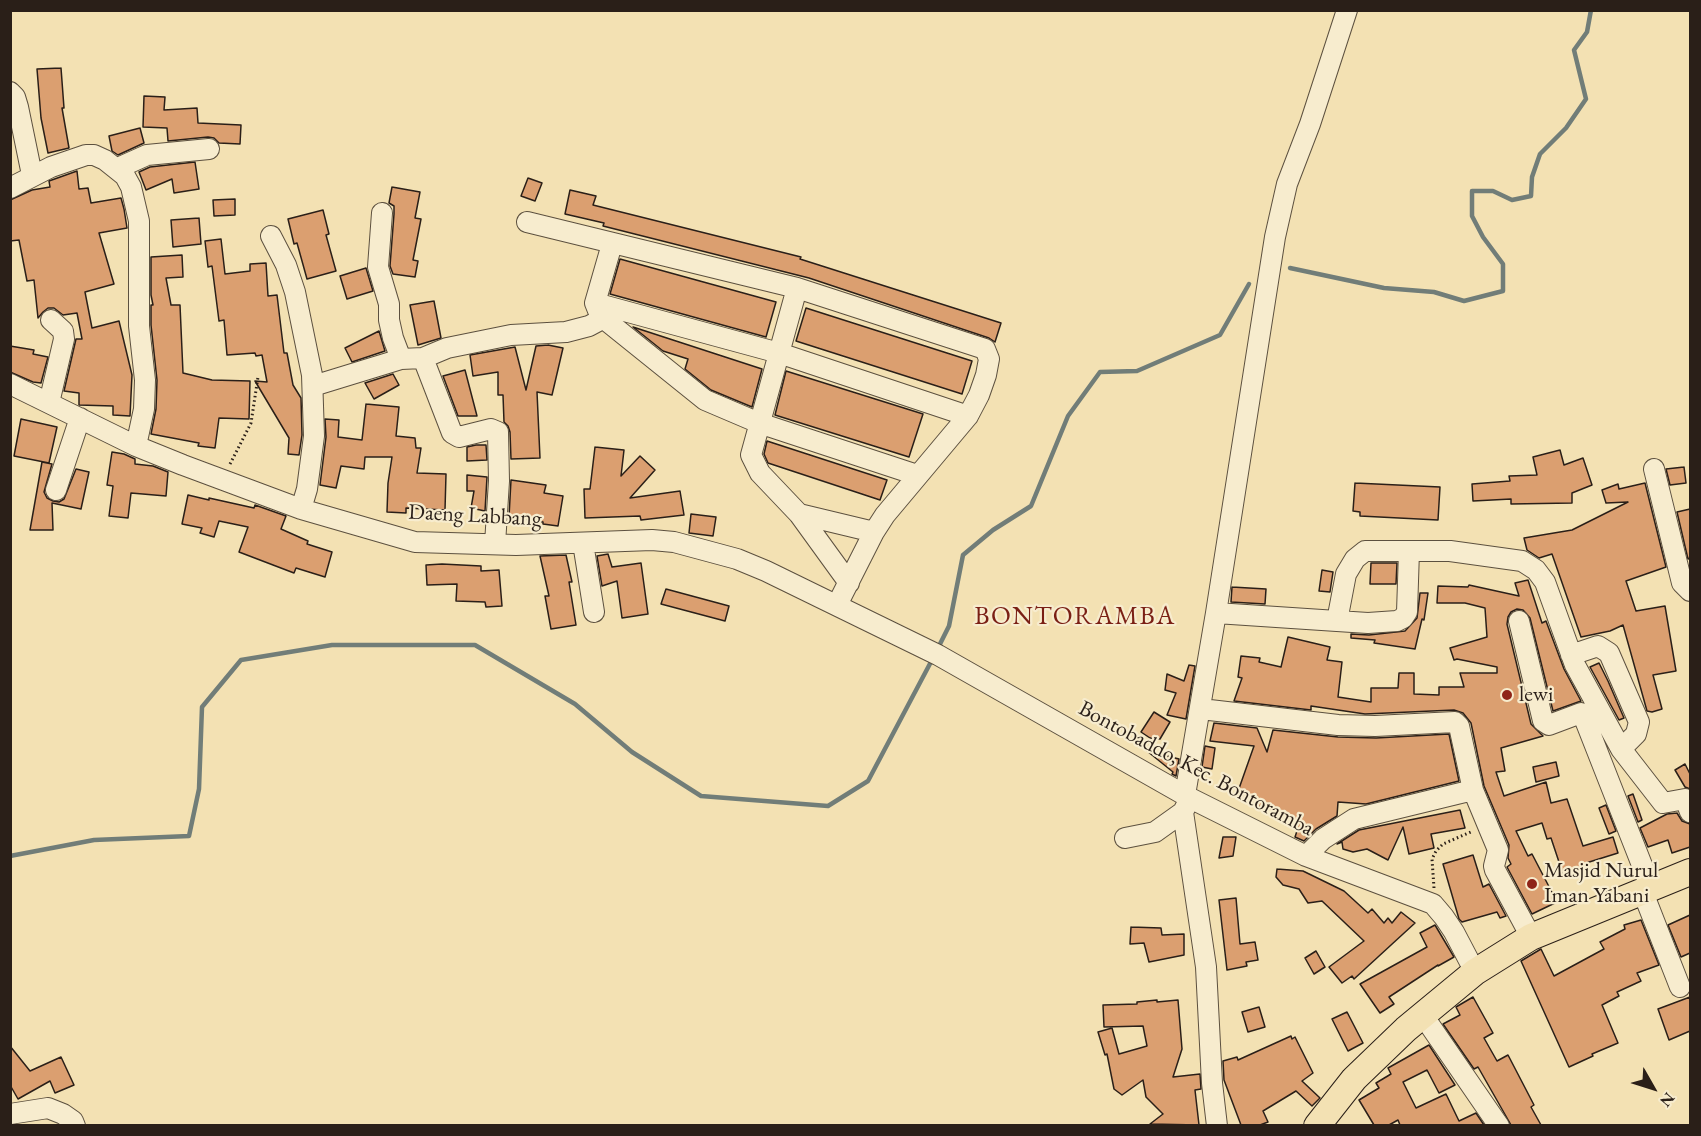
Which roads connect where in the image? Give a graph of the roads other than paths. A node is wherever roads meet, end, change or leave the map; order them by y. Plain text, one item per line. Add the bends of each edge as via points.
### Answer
1 (1347, 10) edge
2 (10, 92) edge
3 (209, 149) dead end
4 (117, 168) junction
5 (32, 175) junction
6 (10, 188) edge
7 (382, 213) dead end
8 (526, 222) dead end
9 (271, 236) dead end
10 (612, 244) junction
11 (797, 288) junction
12 (600, 311) junction
13 (51, 320) dead end
14 (779, 353) junction
15 (423, 358) junction
16 (401, 359) junction
17 (10, 384) edge
18 (313, 386) junction
19 (49, 403) junction
20 (968, 416) junction
21 (80, 418) junction
22 (759, 423) junction
23 (136, 446) junction
24 (1653, 469) dead end
25 (917, 475) junction
26 (56, 490) dead end
27 (301, 509) junction
28 (799, 514) junction
29 (874, 532) junction
30 (583, 543) junction
31 (495, 544) junction
32 (1409, 551) junction
33 (849, 583) junction
34 (1690, 591) edge
35 (837, 605) junction
36 (594, 612) dead end
37 (1216, 613) junction
38 (1337, 621) junction
39 (1520, 621) dead end
40 (910, 641) joint
41 (1571, 655) junction
42 (1200, 709) junction
43 (1621, 749) junction
44 (1473, 790) junction
45 (1186, 802) junction
46 (1690, 812) edge
47 (1125, 838) dead end
48 (1314, 848) junction
49 (1690, 872) edge
50 (1647, 889) junction
51 (1531, 937) junction
52 (1475, 972) junction
53 (1680, 987) dead end
54 (1422, 1014) junction
55 (10, 1114) edge
56 (75, 1125) edge
57 (1217, 1125) edge
58 (1317, 1125) edge
59 (1499, 1125) edge

1 - 37 street via 1287,184 1275,237
2 - 5 street via 18,106
3 - 4 street via 147,155
4 - 5 street via 94,155 86,155
4 - 23 street via 132,187 139,221 139,326 146,380
5 - 6 street
7 - 16 street via 378,267
8 - 10 street
9 - 18 street via 295,292
10 - 11 street
10 - 12 street
11 - 14 street
11 - 20 street via 986,349 986,375
12 - 14 street
12 - 15 street via 589,326 566,332 511,335 447,348
12 - 22 street via 705,400
13 - 19 street via 63,331 64,339
14 - 20 street
14 - 22 street
15 - 16 street
15 - 31 street via 452,433 459,437 491,429 498,432 500,482
16 - 18 street
17 - 19 street, Daeng Labbang
18 - 27 street via 314,435
19 - 21 street, Daeng Labbang
20 - 25 street
21 - 23 street, Daeng Labbang
21 - 26 street
22 - 25 street
22 - 28 street via 751,455 754,464
23 - 27 street, Daeng Labbang
24 - 34 street via 1682,583
25 - 29 street
27 - 31 street, Daeng Labbang via 415,542
28 - 29 street
28 - 33 street
29 - 33 street
30 - 31 street, Daeng Labbang
30 - 35 street, Daeng Labbang via 652,540 702,548 766,571
30 - 36 street
32 - 38 street via 1365,551 1355,559 1346,574
32 - 38 street via 1407,612 1403,618 1368,623
32 - 41 street via 1450,551 1522,561 1545,582
33 - 35 street
35 - 40 street, Daeng Labbang
37 - 38 street
37 - 42 street
39 - 50 street via 1544,723 1583,715
40 - 45 street, Bontobaddo, Kec. Bontoramba
41 - 43 street
41 - 43 street via 1598,646 1609,653 1639,722 1636,734
42 - 44 street via 1338,725 1455,722 1460,726
42 - 45 street
43 - 46 street via 1663,803 1685,799
44 - 48 street via 1364,816 1344,825
44 - 51 street via 1498,850 1495,870
45 - 47 street via 1155,832
45 - 48 street, Bontobaddo, Kec. Bontoramba
45 - 57 street via 1206,967
48 - 52 street, Bontobaddo, Kec. Bontoramba via 1433,904 1454,932
49 - 50 main road
50 - 51 main road
50 - 53 street
51 - 52 main road
52 - 54 main road
54 - 58 main road via 1354,1079
54 - 59 street
55 - 56 street via 48,1108

